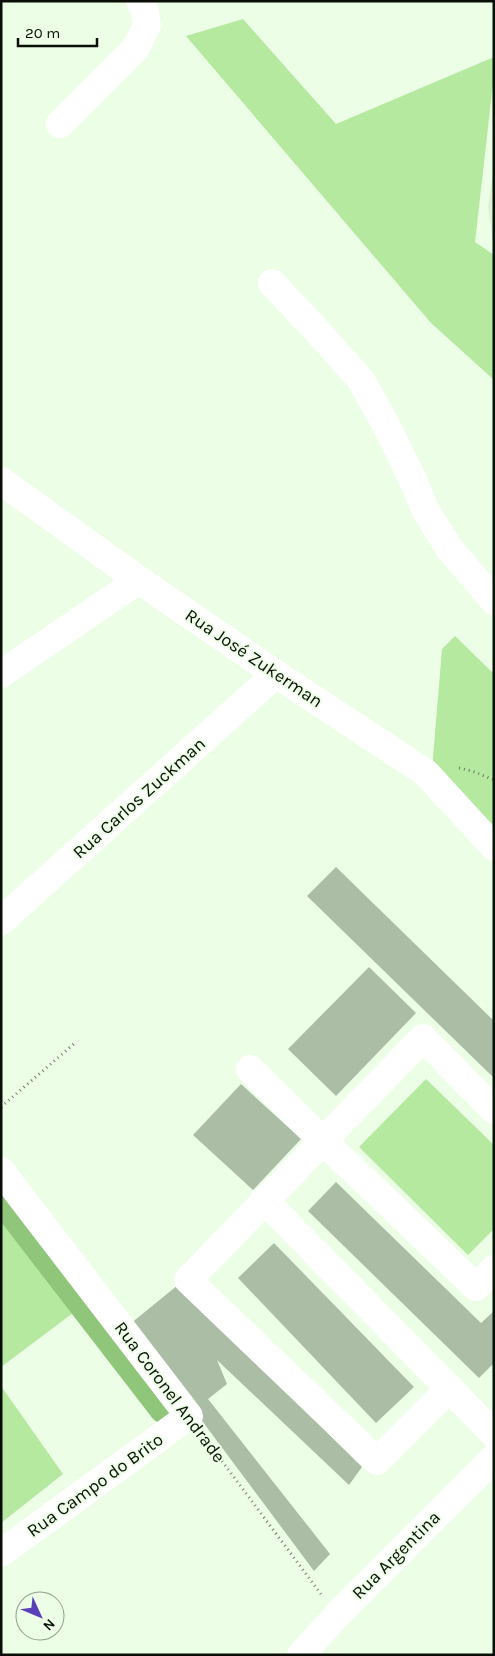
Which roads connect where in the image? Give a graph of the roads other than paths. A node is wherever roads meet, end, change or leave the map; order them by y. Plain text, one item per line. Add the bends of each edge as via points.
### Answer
1 (140, 1) edge
2 (60, 124) dead end
3 (272, 284) dead end
4 (1, 481) edge
5 (139, 580) junction
6 (494, 601) edge
7 (1, 674) edge
8 (276, 674) junction
9 (494, 847) edge
10 (1, 921) edge
11 (250, 1069) dead end
12 (494, 1110) edge
13 (323, 1141) junction
14 (1, 1171) edge
15 (264, 1200) junction
16 (494, 1269) edge
17 (449, 1389) junction
18 (189, 1416) joint
19 (494, 1434) edge
20 (494, 1458) edge
21 (1, 1553) edge
22 (311, 1651) edge

1 - 2 street via 147,26 136,48
3 - 6 street via 361,380 426,511 449,548
4 - 5 street, Rua José Zukerman
5 - 7 street
5 - 8 street, Rua José Zukerman
8 - 9 street, Rua José Zukerman via 426,773
8 - 10 street, Rua Carlos Zuckman
11 - 13 street
12 - 13 street via 423,1038
13 - 15 street
13 - 16 street via 476,1287
14 - 18 street, Rua Coronel Andrade
15 - 17 street
15 - 17 street via 188,1280 377,1461
17 - 19 street
18 - 21 street, Rua Campo do Brito
20 - 22 street, Rua Argentina via 337,1615

